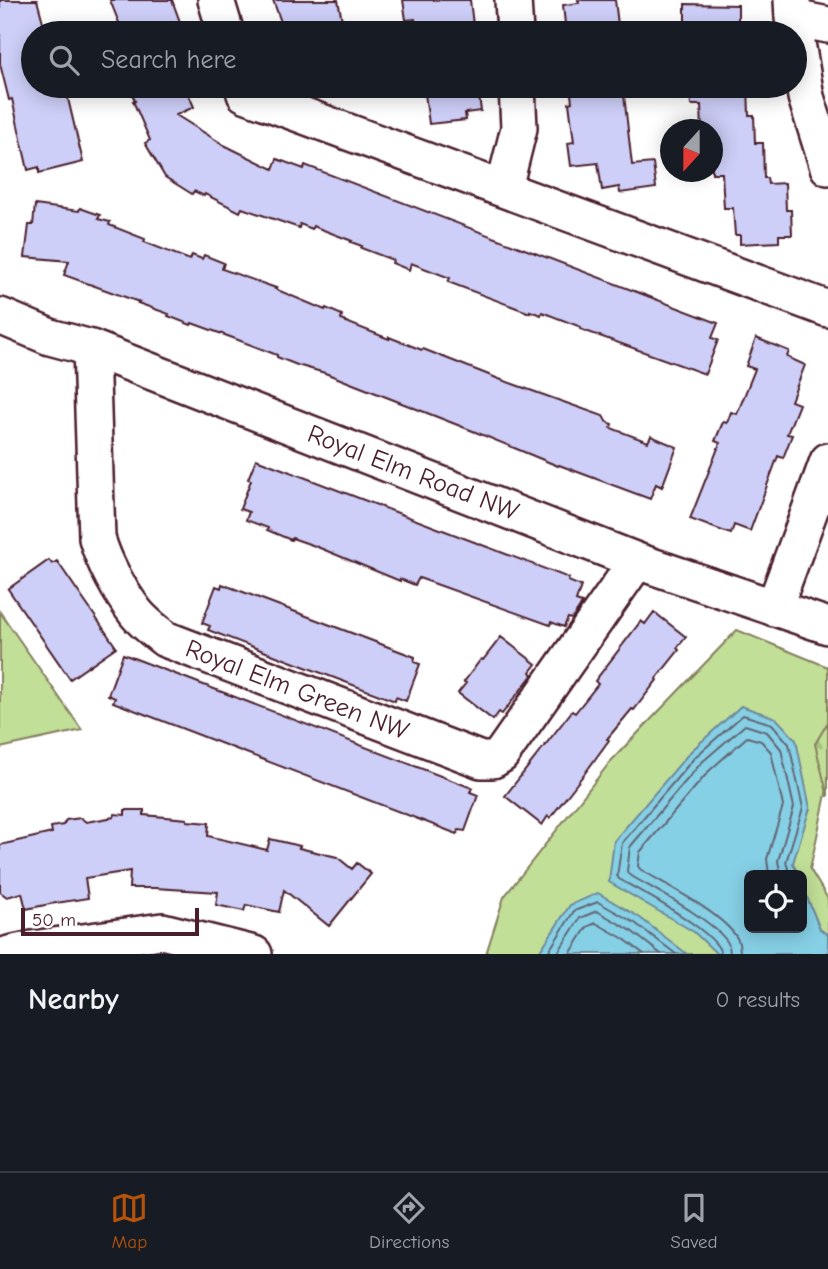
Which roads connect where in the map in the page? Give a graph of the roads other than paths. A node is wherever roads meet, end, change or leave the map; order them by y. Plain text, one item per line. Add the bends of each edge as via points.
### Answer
1 (216, 0) edge
2 (513, 0) edge
3 (793, 9) edge
4 (222, 21) edge
5 (514, 21) edge
6 (828, 25) edge
7 (259, 98) edge
8 (518, 98) edge
9 (806, 98) edge
10 (828, 167) edge
11 (504, 188) junction
12 (828, 309) edge
13 (0, 316) edge
14 (92, 348) junction
15 (828, 461) edge
16 (637, 561) junction
17 (774, 608) junction
18 (828, 626) edge
19 (9, 954) edge
20 (254, 954) edge

1 - 4 street
2 - 5 street
3 - 6 street
7 - 11 street
8 - 11 street via 519,128
9 - 10 street
11 - 12 street
13 - 14 street, Royal Elm Road NW
14 - 16 street, Royal Elm Road NW
14 - 16 street, Royal Elm Green NW via 97,538 106,565 135,612 165,639 481,761 493,760 501,755
15 - 17 street
16 - 17 street, Royal Elm Road NW
17 - 18 street, Royal Elm Road NW
19 - 20 street via 162,931

